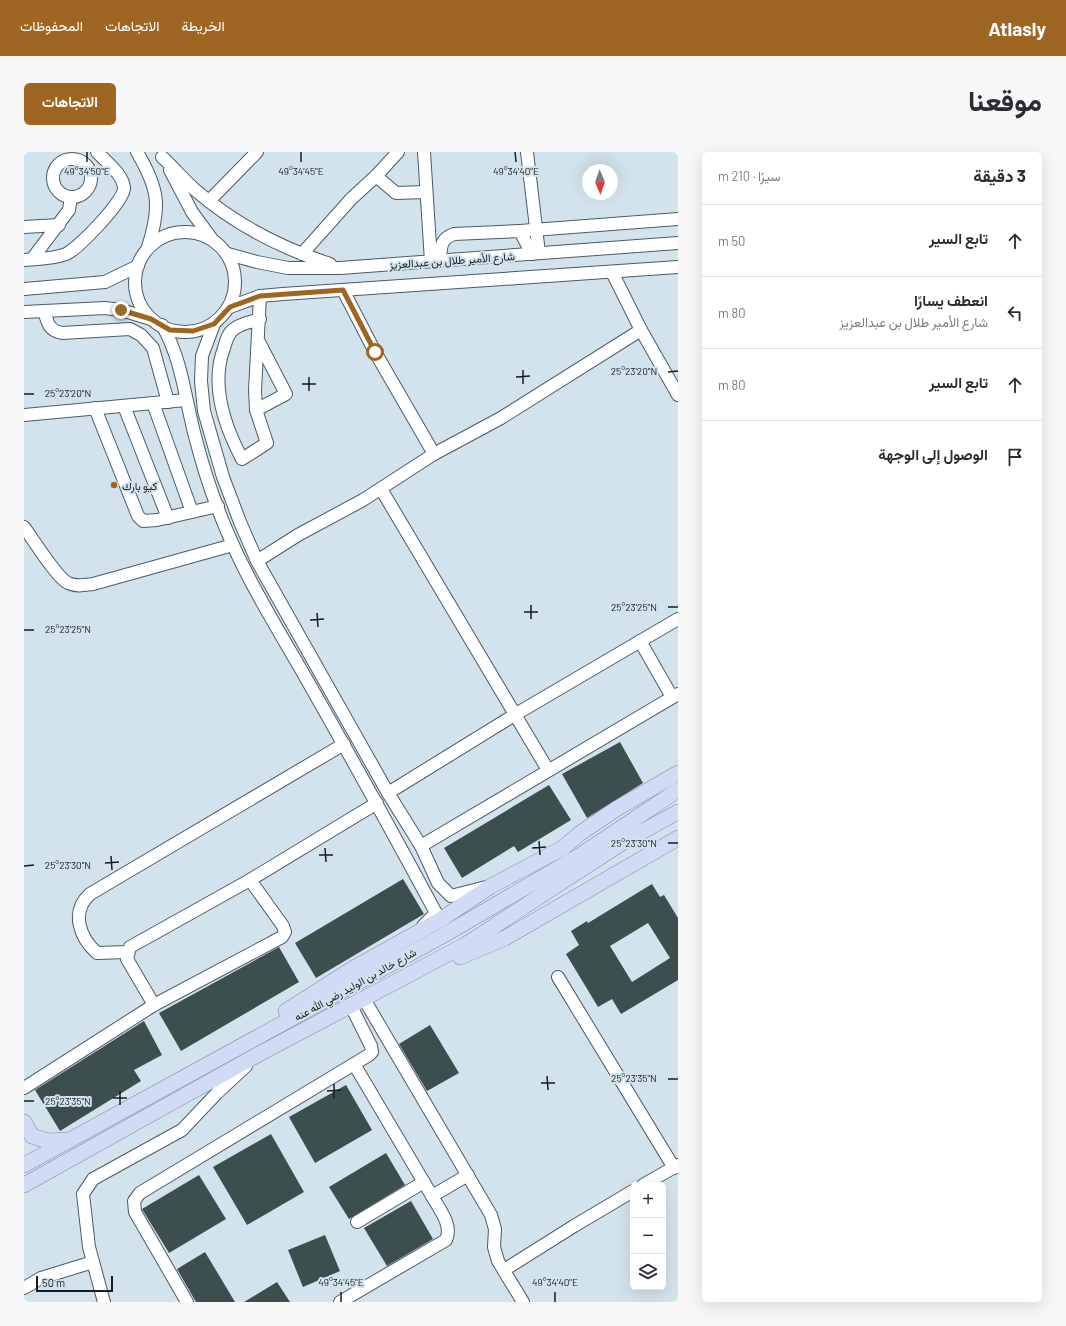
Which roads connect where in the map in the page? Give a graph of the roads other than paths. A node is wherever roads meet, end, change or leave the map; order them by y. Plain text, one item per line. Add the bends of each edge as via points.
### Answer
1 (97, 152) edge
2 (137, 152) edge
3 (257, 152) edge
4 (398, 152) edge
5 (424, 152) edge
6 (526, 152) edge
7 (160, 154) edge
8 (62, 157) edge
9 (84, 157) edge
10 (376, 176) junction
11 (426, 192) junction
12 (71, 197) junction
13 (209, 201) junction
14 (678, 218) edge
15 (59, 225) junction
16 (24, 227) edge
17 (536, 230) junction
18 (520, 231) junction
19 (211, 238) junction
20 (678, 243) edge
21 (148, 247) junction
22 (228, 254) junction
23 (302, 254) junction
24 (536, 254) junction
25 (28, 259) edge
26 (436, 261) junction
27 (138, 266) junction
28 (678, 267) edge
29 (340, 268) junction
30 (612, 272) junction
31 (24, 289) edge
32 (343, 290) junction
33 (260, 296) junction
34 (230, 307) junction
35 (44, 311) junction
36 (24, 312) edge
37 (151, 319) junction
38 (260, 319) junction
39 (214, 324) junction
40 (162, 325) junction
41 (641, 330) junction
42 (259, 342) junction
43 (678, 395) edge
44 (186, 400) junction
45 (168, 402) junction
46 (153, 403) junction
47 (124, 406) junction
48 (95, 408) junction
49 (256, 410) junction
50 (24, 415) edge
51 (434, 454) junction
52 (381, 489) junction
53 (218, 506) junction
54 (192, 512) junction
55 (168, 518) junction
56 (24, 527) edge
57 (233, 545) junction
58 (257, 561) junction
59 (678, 619) edge
60 (640, 641) junction
61 (675, 695) edge
62 (516, 714) junction
63 (344, 744) junction
64 (548, 770) junction
65 (678, 773) edge
66 (678, 790) edge
67 (388, 793) junction
68 (377, 803) junction
69 (678, 812) edge
70 (678, 838) edge
71 (421, 846) junction
72 (250, 880) junction
73 (491, 886) junction
74 (416, 933) junction
75 (127, 952) junction
76 (558, 977) dead end
77 (362, 1000) junction
78 (154, 1005) junction
79 (262, 1034) junction
80 (259, 1054) junction
81 (354, 1064) junction
82 (24, 1088) edge
83 (24, 1122) edge
84 (69, 1139) junction
85 (24, 1165) edge
86 (676, 1167) edge
87 (468, 1176) junction
88 (424, 1182) junction
89 (648, 1182) edge
90 (24, 1185) edge
91 (630, 1193) edge
92 (432, 1196) junction
93 (357, 1222) dead end
94 (93, 1262) junction
95 (504, 1270) junction
96 (24, 1288) edge
97 (104, 1302) edge
98 (187, 1302) edge
99 (340, 1302) edge
100 (523, 1302) edge

1 - 25 street via 122,181 124,190 120,200 78,246 67,254 52,258
2 - 21 street via 153,184 157,205 156,222
3 - 13 street
4 - 10 street
5 - 11 street
6 - 17 street
7 - 13 street
7 - 19 street via 192,212
8 - 9 street
8 - 12 street via 55,170 54,182 60,192
9 - 12 street via 90,171 90,183 83,193
10 - 11 street via 396,193
10 - 23 street via 351,198
11 - 26 street
12 - 15 street via 69,210
13 - 23 street via 240,222
14 - 17 street
15 - 16 street
15 - 25 street
17 - 18 street
17 - 24 street
18 - 24 street
18 - 26 street via 450,236 442,242
19 - 21 street via 190,232 178,232 158,239
19 - 22 street
20 - 24 street, شارع الأمير طلال بن عبدالعزيز
21 - 27 street
22 - 29 street, شارع الأمير طلال بن عبدالعزيز via 288,268
22 - 34 street via 236,274 236,286
23 - 29 street
24 - 26 street, شارع الأمير طلال بن عبدالعزيز
26 - 29 street, شارع الأمير طلال بن عبدالعزيز
27 - 31 street via 106,282
27 - 37 street via 135,289 143,310
28 - 30 street, شارع الأمير طلال بن عبدالعزيز
30 - 32 street, شارع الأمير طلال بن عبدالعزيز
30 - 41 street
32 - 33 street, شارع الأمير طلال بن عبدالعزيز
32 - 51 street via 375,352
33 - 34 street, شارع الأمير طلال بن عبدالعزيز
33 - 38 street
34 - 39 street
35 - 36 street
35 - 37 street via 105,308
35 - 45 street via 49,328 54,332 130,329 141,334 153,348
37 - 40 street
38 - 42 street
38 - 49 street via 233,329 221,355 217,375 226,427 242,459 267,443
39 - 40 street via 181,332
39 - 58 street via 202,356 200,381 204,412 223,477
40 - 44 street via 177,356
41 - 43 street
41 - 51 street via 500,418
42 - 49 street
42 - 49 street via 286,394
44 - 45 street
44 - 53 street via 196,441
45 - 46 street
46 - 47 street
46 - 54 street
47 - 48 street
47 - 55 street
48 - 50 street
48 - 55 street via 138,516 143,521 150,522
51 - 52 street
52 - 58 street
52 - 62 street
53 - 54 street
53 - 57 street
54 - 55 street
56 - 57 street via 59,575 68,583 79,586
57 - 63 street via 254,588
58 - 67 street
59 - 60 street
60 - 61 street
60 - 62 street
61 - 64 street
62 - 64 street
62 - 67 street
63 - 68 street
63 - 75 street via 90,894 84,900 78,914 81,933 89,946 97,953
64 - 71 street
65 - 73 main road via 579,834 563,848
66 - 79 main road, شارع خالد بن الوليد رضي الله عنه via 580,856 444,935
67 - 71 street
68 - 72 street
68 - 74 street via 436,913
69 - 77 main road, شارع خالد بن الوليد رضي الله عنه via 625,840 465,945
70 - 77 main road via 505,938
71 - 73 street via 438,883 451,896
72 - 75 street via 130,947
72 - 78 street via 283,926 285,932 282,937
73 - 74 main road
74 - 79 main road via 287,1010
75 - 78 street via 127,959
76 - 86 street
77 - 80 main road, شارع خالد بن الوليد رضي الله عنه
77 - 81 street via 372,1052
77 - 87 street
78 - 82 street
79 - 84 main road, شارع خالد بن الوليد رضي الله عنه
80 - 90 main road, شارع خالد بن الوليد رضي الله عنه
80 - 94 street via 182,1130 93,1179 83,1194
81 - 88 street
81 - 98 street via 140,1193 134,1201 135,1212
83 - 84 main road via 32,1136 48,1141
84 - 85 main road, شارع خالد بن الوليد رضي الله عنه
86 - 89 street
87 - 92 street
87 - 95 street via 491,1215 495,1229 494,1247
88 - 92 street
88 - 93 street
91 - 95 street
92 - 99 street via 447,1224 449,1233 446,1240
94 - 96 street via 41,1278
94 - 97 street
95 - 100 street

